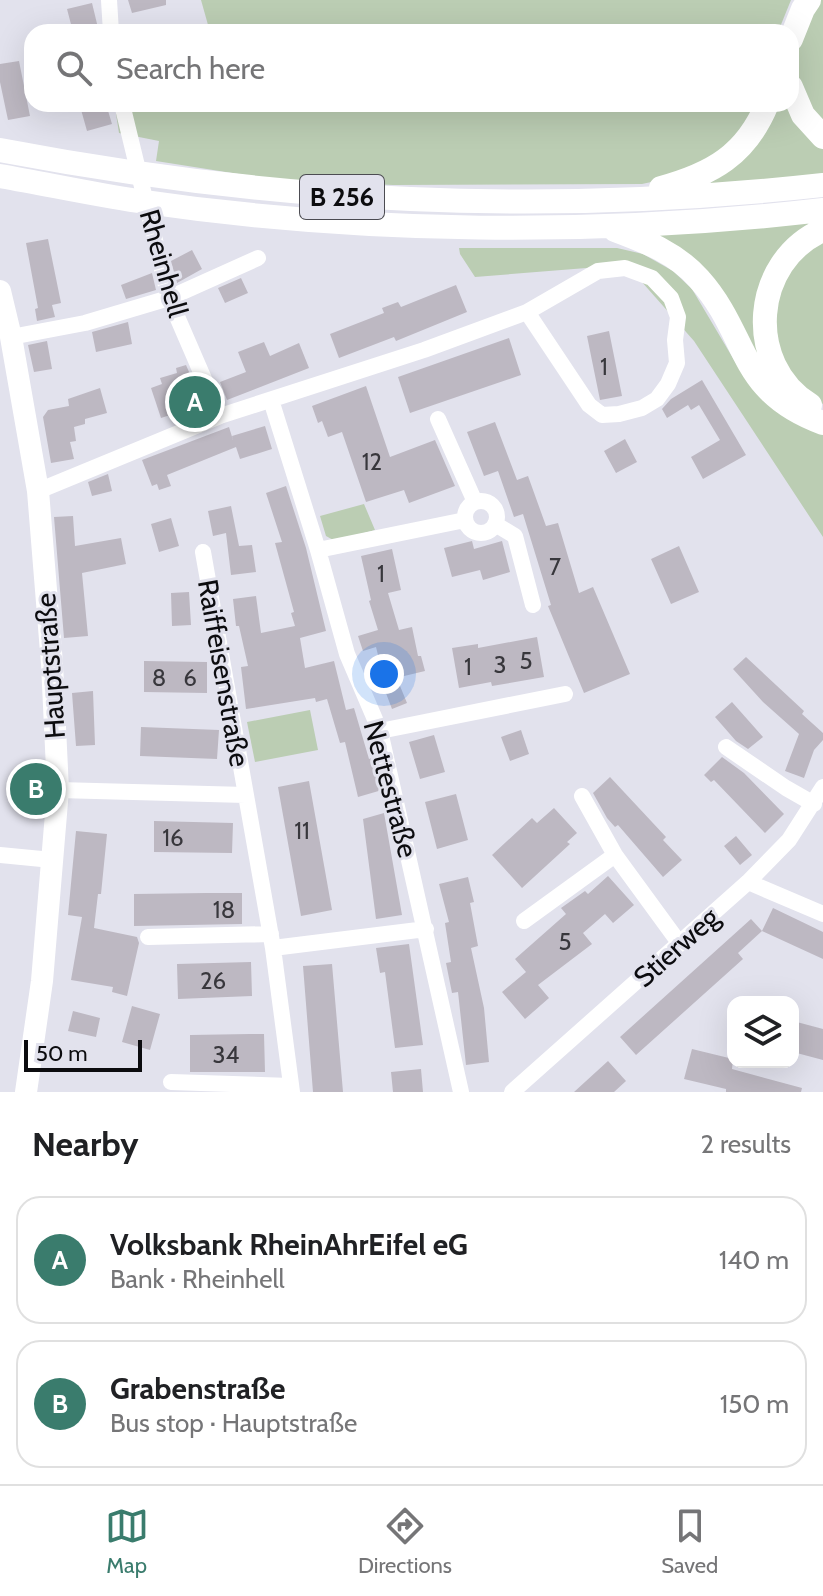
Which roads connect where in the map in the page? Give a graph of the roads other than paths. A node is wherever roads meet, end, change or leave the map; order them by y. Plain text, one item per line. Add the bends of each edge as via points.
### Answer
1 (109, 0) edge
2 (797, 0) edge
3 (809, 0) edge
4 (110, 24) edge
5 (786, 24) edge
6 (796, 24) edge
7 (799, 106) edge
8 (124, 112) edge
9 (763, 112) edge
10 (823, 137) edge
11 (0, 150) edge
12 (0, 176) edge
13 (823, 185) edge
14 (619, 200) junction
15 (823, 210) edge
16 (500, 215) junction
17 (602, 225) junction
18 (823, 230) edge
19 (258, 258) dead end
20 (0, 291) edge
21 (169, 298) junction
22 (527, 312) junction
23 (11, 337) junction
24 (271, 400) junction
25 (823, 411) edge
26 (220, 416) junction
27 (438, 419) dead end
28 (823, 423) edge
29 (38, 491) junction
30 (475, 502) junction
31 (465, 520) junction
32 (495, 524) junction
33 (318, 550) junction
34 (203, 552) dead end
35 (533, 605) dead end
36 (565, 694) dead end
37 (380, 731) junction
38 (726, 747) dead end
39 (58, 790) junction
40 (246, 795) junction
41 (582, 796) dead end
42 (820, 797) edge
43 (0, 855) edge
44 (615, 855) junction
45 (52, 860) junction
46 (748, 882) junction
47 (823, 914) edge
48 (524, 921) dead end
49 (426, 929) junction
50 (148, 937) dead end
51 (272, 941) junction
52 (680, 944) junction
53 (171, 1082) dead end
54 (246, 1089) edge
55 (291, 1089) edge
56 (26, 1092) edge
57 (461, 1092) edge
58 (512, 1092) edge

1 - 4 street
2 - 5 highway
3 - 6 highway
7 - 10 highway
8 - 21 street, Rheinhell
9 - 14 highway via 742,146 713,169
11 - 16 highway, B 256 via 261,190 387,199
12 - 16 highway, B 256 via 136,201 352,223
13 - 14 highway, B 256
14 - 16 highway, B 256
15 - 17 highway, B 256
16 - 17 highway, B 256
17 - 28 highway via 650,243 688,268 709,292 765,388 795,411
18 - 25 highway via 781,263 767,295 764,328 780,375 801,399
19 - 21 street
20 - 23 main road, Hauptstraße
21 - 23 street via 85,323
21 - 26 street, Rheinhell
22 - 22 street via 598,271 625,268 652,278 671,298 678,317 677,363 657,399 642,408 602,415 589,405
22 - 24 street
23 - 29 main road, Hauptstraße
24 - 26 street
24 - 33 street, Nettestraße
26 - 29 street
27 - 30 street
29 - 39 main road, Hauptstraße
30 - 31 street
30 - 32 street via 486,501 494,508
31 - 32 street via 476,532 487,532
31 - 33 street
32 - 35 street via 515,536
33 - 37 street, Nettestraße via 347,654
34 - 40 street, Raiffeisenstraße
36 - 37 street
37 - 49 street, Nettestraße
38 - 42 street via 786,788
39 - 40 street, Raiffeisenstraße
39 - 45 main road, Hauptstraße
40 - 51 street, Raiffeisenstraße
41 - 44 street
42 - 46 street, Stierweg via 789,840
43 - 45 street
44 - 48 street
44 - 52 street
45 - 56 main road, Hauptstraße
46 - 47 street
46 - 52 street, Stierweg
49 - 51 street
49 - 57 street, Nettestraße
50 - 51 street
51 - 55 street, Raiffeisenstraße
52 - 58 street, Stierweg
53 - 54 street, Raiffeisenstraße
54 - 55 street, Raiffeisenstraße

